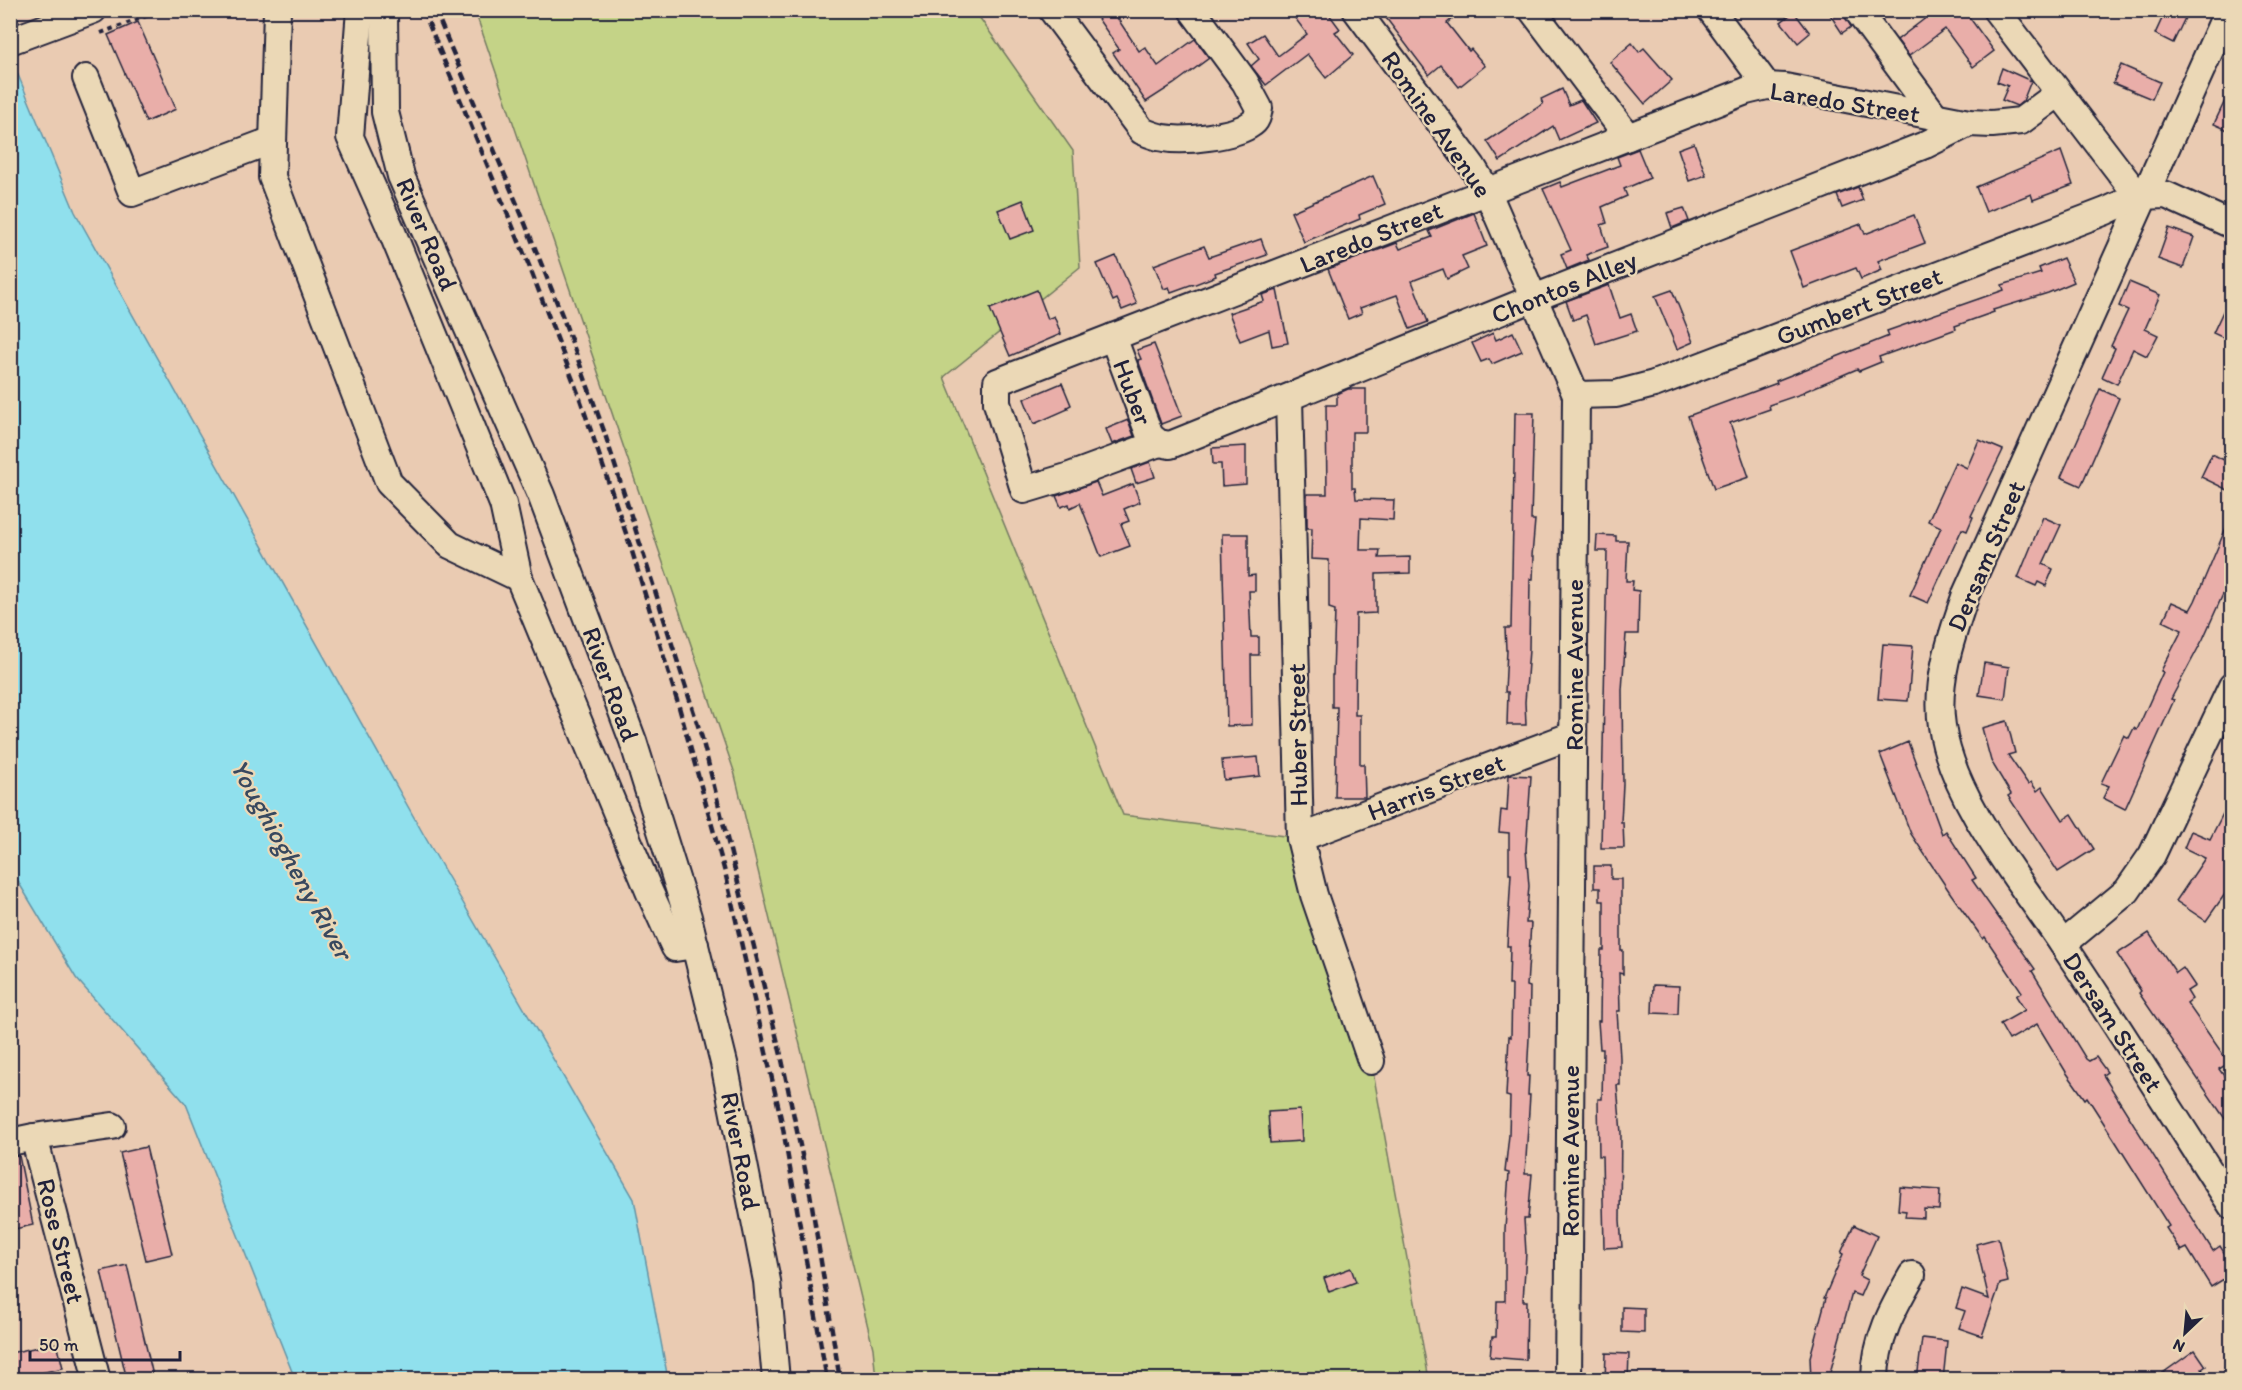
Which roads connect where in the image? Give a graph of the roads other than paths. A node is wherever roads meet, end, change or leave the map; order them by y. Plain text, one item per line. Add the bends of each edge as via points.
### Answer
1 (93, 10) edge
2 (277, 10) edge
3 (360, 10) edge
4 (384, 10) edge
5 (1052, 10) edge
6 (1192, 10) edge
7 (1532, 10) edge
8 (1711, 10) edge
9 (1857, 10) edge
10 (1996, 10) edge
11 (1359, 11) edge
12 (2227, 22) edge
13 (10, 41) edge
14 (86, 78) dead end
15 (1767, 86) junction
16 (2059, 93) junction
17 (1935, 116) junction
18 (1969, 123) junction
19 (1628, 137) junction
20 (273, 140) junction
21 (1487, 191) junction
22 (2142, 195) junction
23 (2232, 225) edge
24 (1534, 298) junction
25 (1113, 337) junction
26 (1576, 395) junction
27 (1289, 398) junction
28 (1159, 442) junction
29 (1024, 490) joint
30 (519, 578) junction
31 (2232, 686) edge
32 (1573, 735) junction
33 (1300, 838) junction
34 (2063, 944) junction
35 (695, 945) junction
36 (1371, 1061) dead end
37 (112, 1126) dead end
38 (22, 1140) edge
39 (2232, 1206) edge
40 (1912, 1275) dead end
41 (97, 1380) edge
42 (776, 1380) edge
43 (1568, 1380) edge
44 (1875, 1380) edge

1 - 13 street
2 - 20 street
3 - 30 street via 350,137 503,504
4 - 35 street, River Road via 385,112 401,176 541,495 633,741
5 - 6 street via 1142,131 1165,139 1195,139 1252,124 1259,108 1245,82
7 - 19 street
8 - 15 street
9 - 17 street
10 - 16 street
11 - 21 street, Romine Avenue
12 - 22 street, Dersam Street
14 - 20 street via 132,193
15 - 17 street, Laredo Street
15 - 19 street, Laredo Street
16 - 18 street, Laredo Street via 2021,121
16 - 22 street
17 - 18 street, Laredo Street
18 - 24 street, Chontos Alley via 1925,145
19 - 21 street, Laredo Street
20 - 30 street via 272,177 388,483 450,545
21 - 24 street, Romine Avenue
21 - 25 street, Laredo Street
22 - 23 street via 2166,195
22 - 26 street, Gumbert Street via 1654,384 1616,394
22 - 34 street, Dersam Street via 1966,594 1942,680 1941,726 1956,777 1990,838
24 - 26 street, Romine Avenue
24 - 27 street, Chontos Alley
25 - 28 street, Huber via 1150,436
25 - 29 street, Laredo Street via 997,382 997,403
26 - 32 street, Romine Avenue
27 - 28 street, Chontos Alley via 1170,445
27 - 33 street, Huber Street
28 - 29 street, Chontos Alley
30 - 35 street via 675,948
31 - 34 street via 2152,855 2127,891
32 - 33 street, Harris Street
32 - 43 street, Romine Avenue
33 - 36 street, Huber Street via 1314,895
34 - 39 street, Dersam Street
35 - 42 street, River Road via 724,1063 767,1281
37 - 38 street
38 - 41 street, Rose Street
40 - 44 street via 1888,1318 1879,1344

